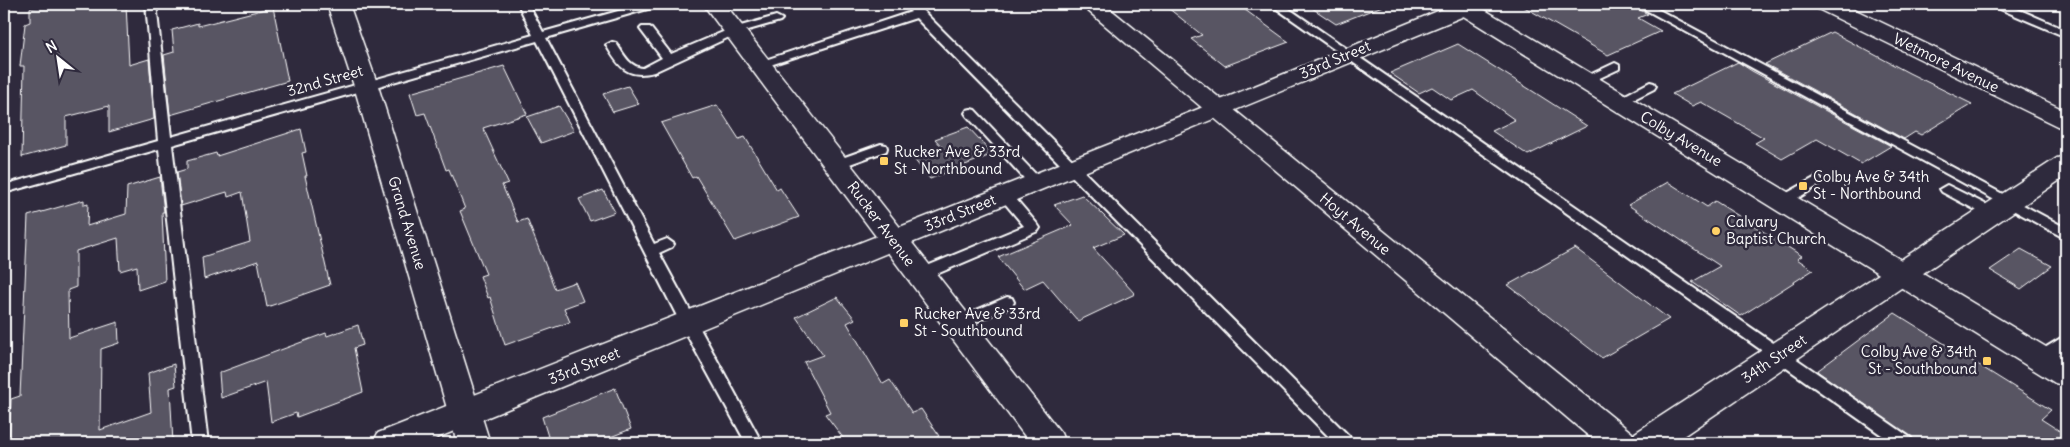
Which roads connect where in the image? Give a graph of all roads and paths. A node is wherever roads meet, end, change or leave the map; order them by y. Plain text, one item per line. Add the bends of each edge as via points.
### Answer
1 (151, 4) edge
2 (338, 4) edge
3 (523, 4) edge
4 (654, 4) edge
5 (714, 4) edge
6 (1091, 4) edge
7 (1275, 4) edge
8 (1826, 4) edge
9 (1998, 4) edge
10 (1466, 5) edge
11 (1650, 7) edge
12 (914, 9) edge
13 (776, 19) dead end
14 (646, 29) dead end
15 (734, 31) junction
16 (2066, 34) edge
17 (540, 36) junction
18 (612, 45) dead end
19 (1348, 54) junction
20 (669, 59) junction
21 (760, 65) junction
22 (1614, 67) dead end
23 (1585, 80) junction
24 (366, 86) junction
25 (1650, 86) dead end
26 (1620, 102) junction
27 (1217, 110) junction
28 (971, 114) dead end
29 (2066, 121) edge
30 (164, 143) junction
31 (881, 148) dead end
32 (2066, 164) edge
33 (836, 165) junction
34 (1072, 168) junction
35 (1816, 181) dead end
36 (1036, 183) junction
37 (4, 189) edge
38 (1947, 189) dead end
39 (1005, 195) junction
40 (1783, 201) junction
41 (2000, 208) junction
42 (2066, 234) edge
43 (893, 240) junction
44 (667, 244) dead end
45 (651, 251) junction
46 (1902, 274) junction
47 (920, 275) junction
48 (1007, 302) dead end
49 (689, 324) junction
50 (958, 324) junction
51 (2066, 341) edge
52 (1780, 355) junction
53 (2040, 358) junction
54 (2066, 374) edge
55 (464, 414) junction
56 (200, 443) edge
57 (390, 443) edge
58 (474, 443) edge
59 (754, 443) edge
60 (1049, 443) edge
61 (1344, 443) edge
62 (1620, 443) edge
63 (1647, 443) edge
64 (1905, 443) edge

1 - 30 lane
2 - 24 street, Grand Avenue
3 - 17 lane
4 - 17 lane, 32nd Street
5 - 15 street, Rucker Avenue
6 - 27 street, Hoyt Avenue
7 - 19 lane
8 - 29 street, Wetmore Avenue
9 - 16 lane
10 - 19 street, 33rd Street
10 - 23 street, Colby Avenue
11 - 41 lane
12 - 21 lane
12 - 34 lane
13 - 15 lane
14 - 20 lane
15 - 20 lane
15 - 21 street, Rucker Avenue
17 - 24 lane, 32nd Street
17 - 45 lane
18 - 20 lane via 623,64 638,72 653,70
19 - 27 street, 33rd Street
19 - 52 lane
21 - 33 street, Rucker Avenue
22 - 23 lane
23 - 26 street, Colby Avenue
24 - 30 lane, 32nd Street
24 - 55 street, Grand Avenue
25 - 26 lane
26 - 40 street, Colby Avenue
27 - 34 street, 33rd Street
27 - 62 street, Hoyt Avenue
28 - 36 lane
30 - 37 lane, 32nd Street
30 - 56 lane
31 - 33 lane
32 - 41 street
33 - 43 street, Rucker Avenue
34 - 36 street, 33rd Street
34 - 61 lane
35 - 40 lane
36 - 39 street, 33rd Street
38 - 41 lane
39 - 43 street, 33rd Street
39 - 47 lane via 1033,228
40 - 46 street, Colby Avenue
41 - 42 lane
41 - 46 street
43 - 47 street, Rucker Avenue
43 - 49 street, 33rd Street
44 - 45 lane
45 - 49 lane
46 - 52 street, 34th Street
46 - 53 street, Colby Avenue
47 - 50 street, Rucker Avenue
48 - 50 lane
49 - 55 street, 33rd Street
49 - 59 lane
50 - 60 street, Rucker Avenue
51 - 53 lane
52 - 63 street, 34th Street
52 - 64 lane
53 - 54 street, Colby Avenue
55 - 57 street, 33rd Street
55 - 58 street, Grand Avenue

